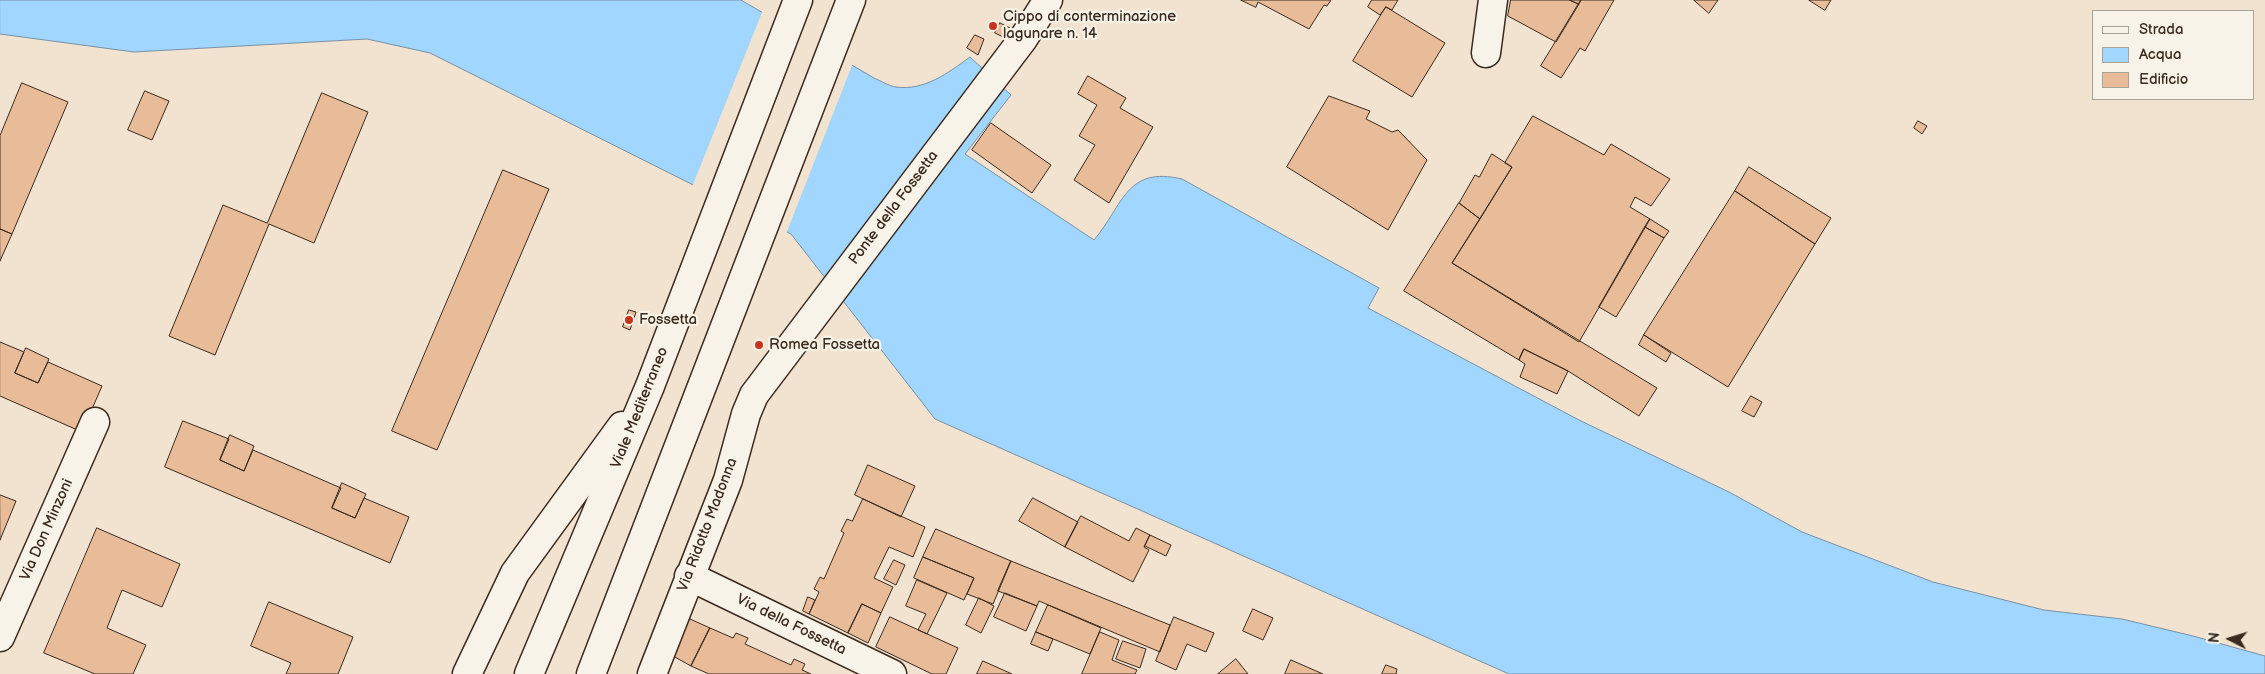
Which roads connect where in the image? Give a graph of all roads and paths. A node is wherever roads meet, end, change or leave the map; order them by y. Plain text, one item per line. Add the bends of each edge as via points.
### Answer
1 (798, 0) edge
2 (1048, 0) edge
3 (1493, 0) edge
4 (850, 4) edge
5 (1486, 53) dead end
6 (766, 378) joint
7 (650, 386) junction
8 (95, 422) dead end
9 (689, 576) junction
10 (0, 637) edge
11 (467, 674) edge
12 (529, 674) edge
13 (590, 674) edge
14 (652, 674) edge
15 (892, 674) edge

1 - 7 street, Viale Mediterraneo
2 - 6 street, Ponte della Fossetta via 1023,39
3 - 5 street
4 - 13 street
6 - 9 street, Via Ridotto Madonna via 746,414 728,480
7 - 11 street via 515,574
7 - 12 street, Viale Mediterraneo
8 - 10 street, Via Don Minzoni
9 - 14 street, Via Ridotto Madonna
9 - 15 street, Via della Fossetta

